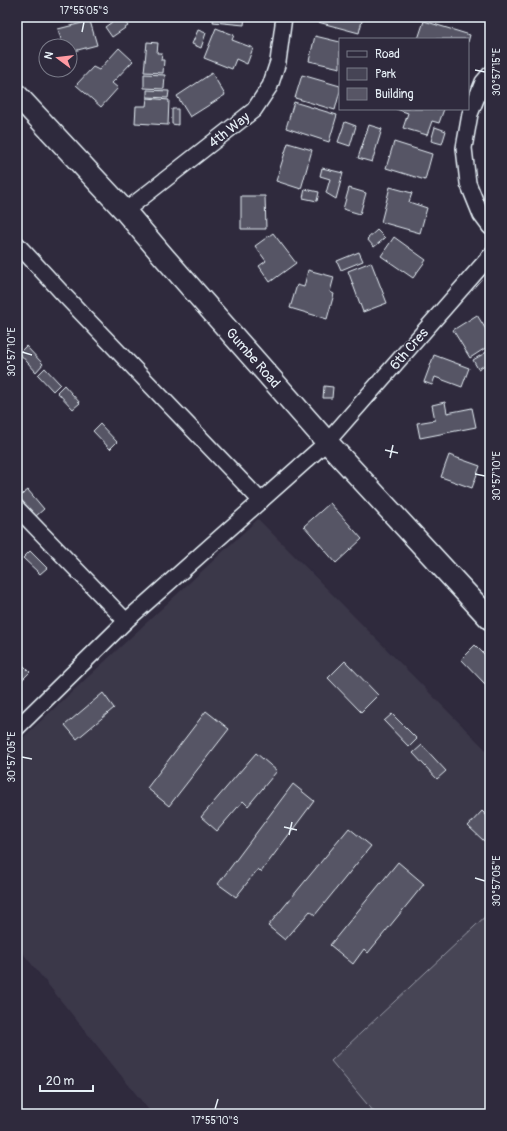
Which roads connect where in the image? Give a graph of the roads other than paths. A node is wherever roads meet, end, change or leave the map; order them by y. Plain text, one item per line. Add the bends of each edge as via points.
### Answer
1 (284, 17) edge
2 (490, 74) edge
3 (17, 95) edge
4 (125, 211) junction
5 (490, 227) edge
6 (17, 244) edge
7 (490, 256) edge
8 (327, 442) junction
9 (261, 501) junction
10 (17, 508) edge
11 (487, 610) edge
12 (126, 621) junction
13 (17, 728) edge

1 - 4 street, 4th Way via 278,62 270,86 254,110
2 - 5 street via 483,82 470,114 464,148 468,183 481,215
3 - 4 street, Gumbe Road
4 - 8 street, Gumbe Road
6 - 9 street
7 - 8 street, 6th Cres
8 - 9 street, 6th Cres
8 - 11 street, Gumbe Road
9 - 12 street, 6th Cres
10 - 12 street
12 - 13 street, 6th Cres

